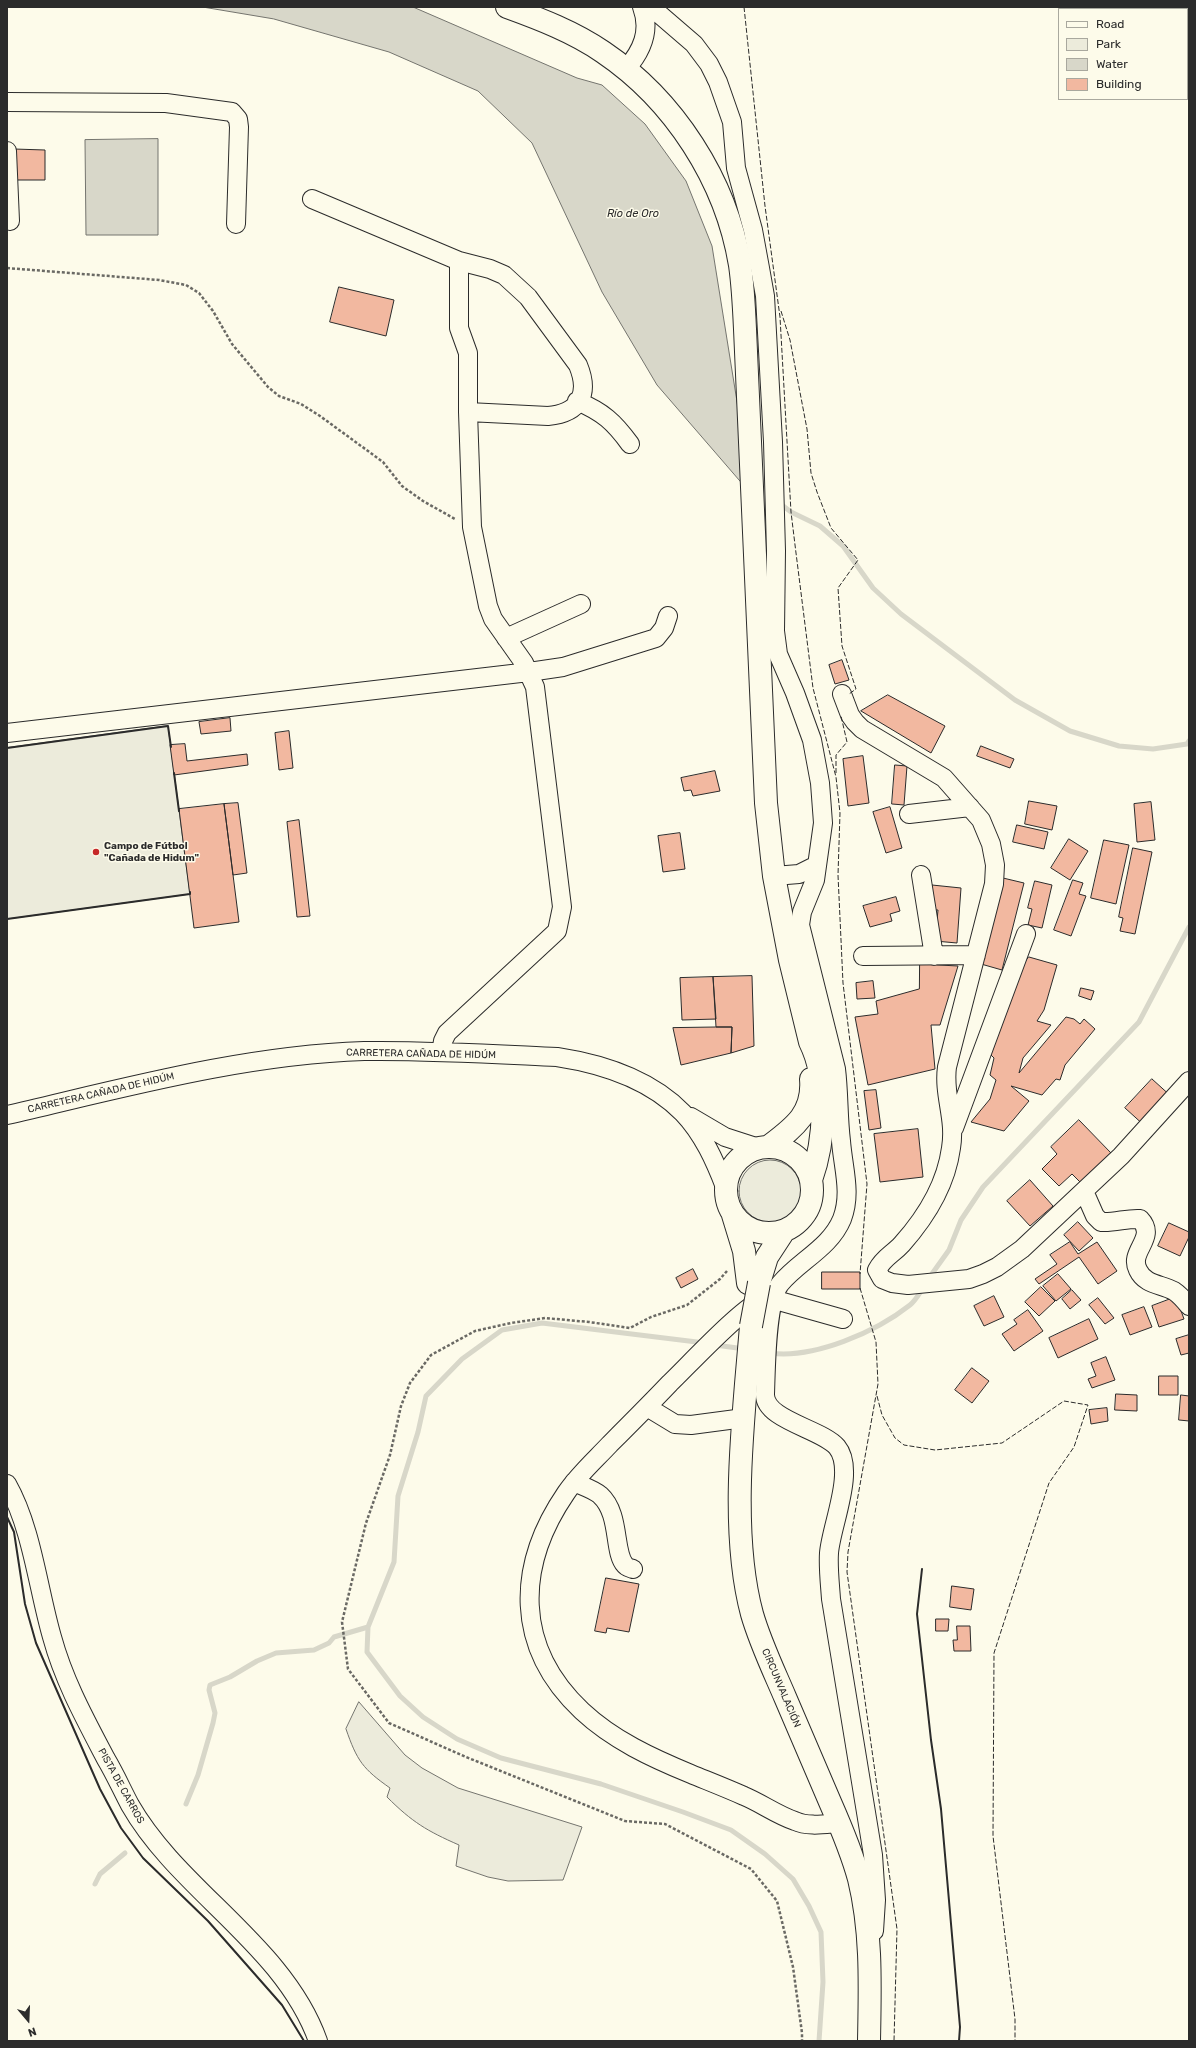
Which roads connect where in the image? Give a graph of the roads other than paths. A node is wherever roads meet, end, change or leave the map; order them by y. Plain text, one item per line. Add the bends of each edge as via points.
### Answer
1 (508, 7) edge
2 (642, 7) edge
3 (651, 7) edge
4 (626, 69) junction
5 (7, 102) edge
6 (7, 151) edge
7 (312, 199) dead end
8 (10, 221) dead end
9 (236, 224) dead end
10 (459, 262) junction
11 (577, 401) junction
12 (468, 412) junction
13 (630, 444) dead end
14 (581, 604) dead end
15 (668, 616) dead end
16 (506, 638) junction
17 (529, 672) junction
18 (842, 694) dead end
19 (7, 733) edge
20 (965, 800) junction
21 (909, 814) dead end
22 (817, 866) junction
23 (921, 875) dead end
24 (774, 876) junction
25 (1026, 934) dead end
26 (976, 955) junction
27 (863, 956) dead end
28 (934, 956) junction
29 (810, 1042) junction
30 (441, 1052) junction
31 (1189, 1081) edge
32 (683, 1113) junction
33 (7, 1114) edge
34 (952, 1134) junction
35 (764, 1147) junction
36 (811, 1180) junction
37 (725, 1187) junction
38 (1084, 1191) junction
39 (733, 1215) junction
40 (784, 1231) junction
41 (767, 1258) junction
42 (788, 1276) junction
43 (754, 1283) junction
44 (772, 1299) junction
45 (1189, 1306) edge
46 (843, 1319) dead end
47 (760, 1326) junction
48 (647, 1407) junction
49 (745, 1414) junction
50 (574, 1482) junction
51 (7, 1484) edge
52 (633, 1569) dead end
53 (839, 1823) junction
54 (870, 1966) junction
55 (318, 2041) edge
56 (869, 2041) edge

1 - 4 main road via 577,36 603,51
2 - 4 street via 646,30 643,45
3 - 22 street via 694,44 710,64 732,122 736,168 753,230 765,296 773,442 775,631 778,654 812,740 820,783 823,823
4 - 24 main road via 675,121 715,183 740,265 766,803
5 - 9 street via 166,103 232,112 238,119 239,128
6 - 8 street
7 - 10 street
10 - 11 street via 504,275 528,297 578,365 584,390
10 - 12 street via 459,328 467,348
11 - 12 street via 571,410 560,415
11 - 13 street via 598,410 616,425
12 - 16 street via 472,527 488,606 493,619
14 - 16 street
15 - 17 street via 664,628 656,638 644,643 563,667
16 - 17 street
17 - 19 street
17 - 30 street via 535,687 562,907 560,921 557,931 448,1033
18 - 20 street via 850,715 862,729 936,772
20 - 21 street
20 - 26 street via 981,820 991,844 995,865 994,884
22 - 24 street via 799,874
22 - 42 street via 800,925 836,1069 848,1195 844,1214 835,1231
23 - 28 street
24 - 29 main road via 790,960
25 - 34 street
26 - 28 street
26 - 34 street via 946,1074 945,1082 953,1120
27 - 28 street
29 - 35 main road via 812,1083 810,1101 803,1117 794,1127
29 - 36 main road via 817,1056 822,1109 818,1162
30 - 32 street, CARRETERA CAÑADA DE HIDÚM via 558,1057 585,1061 612,1069 638,1081 662,1095
30 - 33 street, CARRETERA CAÑADA DE HIDÚM via 364,1051 282,1058 160,1079
31 - 38 street via 1121,1156
32 - 35 street via 725,1137
32 - 37 street via 704,1140
34 - 38 street via 942,1186 916,1228 894,1253 883,1260 877,1270 882,1279 908,1285 951,1282 984,1274 1022,1249
35 - 36 main road via 780,1148 796,1156
35 - 37 main road via 739,1158 730,1172
36 - 40 main road via 812,1191 807,1210 801,1219
37 - 39 main road via 728,1207
38 - 45 street via 1095,1216 1101,1222 1140,1219 1145,1225 1146,1234 1136,1258 1137,1269 1143,1278 1174,1291
39 - 40 main road via 741,1224 756,1231
39 - 43 main road
40 - 41 main road
41 - 42 street
41 - 43 main road
42 - 44 street via 779,1285
43 - 47 main road, CIRCUNVALACIÓN, bridge
44 - 46 street
44 - 47 street
44 - 48 street via 764,1299 754,1305 714,1339
47 - 49 main road, CIRCUNVALACIÓN
47 - 54 street via 765,1398 771,1410 837,1446 844,1465 829,1552 830,1583 873,1855 876,1900
48 - 49 street via 675,1424 691,1425
48 - 50 street
49 - 53 main road, CIRCUNVALACIÓN via 741,1482 742,1548 752,1613 765,1650
50 - 52 street via 599,1494 606,1502 615,1521 621,1558 625,1565
50 - 53 street via 558,1506 537,1550 530,1579 529,1598 530,1614 538,1645 545,1662 567,1695 582,1711 612,1734 662,1762 743,1795 796,1822
51 - 55 street, PISTA DE CARROS via 20,1513 61,1667 73,1696 130,1805 164,1852 268,1958 290,1989
53 - 54 main road, CIRCUNVALACIÓN via 860,1884 867,1917
54 - 56 main road, CIRCUNVALACIÓN

